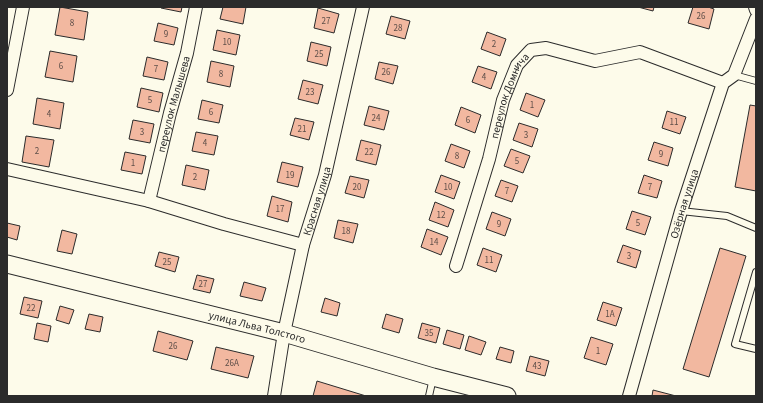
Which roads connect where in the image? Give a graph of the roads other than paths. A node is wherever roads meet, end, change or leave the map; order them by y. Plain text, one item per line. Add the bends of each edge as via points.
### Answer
1 (23, 7) edge
2 (196, 7) edge
3 (363, 7) edge
4 (755, 7) edge
5 (756, 10) edge
6 (756, 19) edge
7 (734, 75) junction
8 (756, 80) edge
9 (723, 83) junction
10 (7, 90) edge
11 (7, 169) edge
12 (149, 201) junction
13 (681, 211) junction
14 (756, 228) edge
15 (303, 245) junction
16 (7, 264) edge
17 (456, 266) dead end
18 (756, 272) edge
19 (284, 333) junction
20 (756, 349) edge
21 (433, 377) junction
22 (628, 395) edge
23 (274, 396) edge
24 (429, 396) edge
25 (507, 396) edge

1 - 10 street
2 - 12 street, переулок Малышева via 187,53
3 - 15 street, Красная улица via 325,175
4 - 5 street
6 - 7 street
7 - 8 lane
7 - 9 street
9 - 13 street, Озёрная улица
9 - 17 street, переулок Домнича via 640,52 595,61 546,48 530,50 517,65 503,100 489,159
11 - 12 street
12 - 15 street
13 - 14 lane via 727,216
13 - 22 street, Озёрная улица
15 - 19 street, Красная улица
16 - 19 street, улица Льва Толстого
18 - 20 lane via 735,344
19 - 21 street, улица Льва Толстого
19 - 23 street, Красная улица
21 - 24 lane
21 - 25 street, улица Льва Толстого

